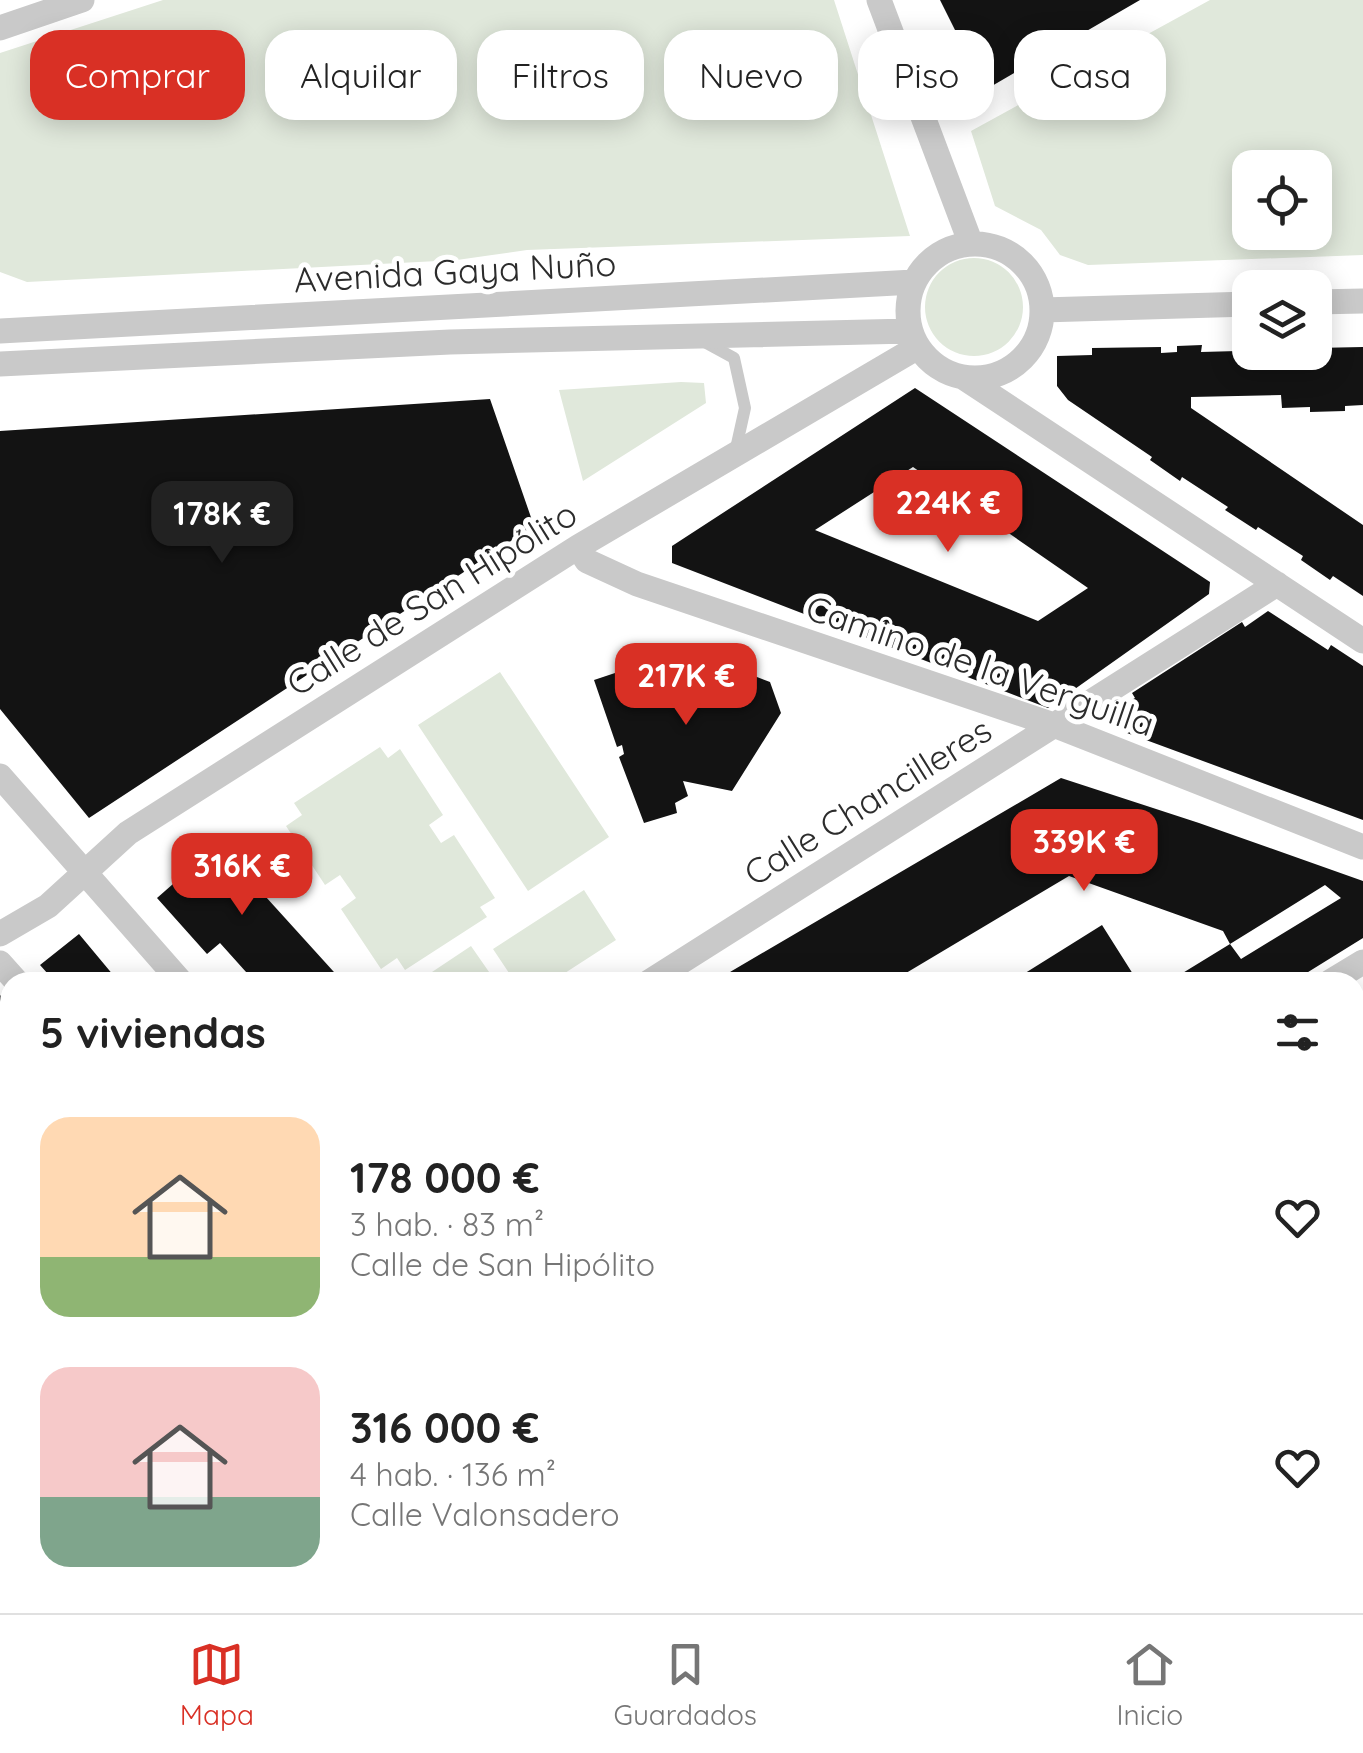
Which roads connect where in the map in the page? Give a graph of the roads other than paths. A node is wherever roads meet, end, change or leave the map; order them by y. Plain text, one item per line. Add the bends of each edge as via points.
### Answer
1 (82, 0) edge
2 (879, 0) edge
3 (0, 28) edge
4 (971, 244) junction
5 (914, 282) junction
6 (1363, 301) edge
7 (1332, 302) edge
8 (1232, 305) edge
9 (1042, 310) junction
10 (0, 331) edge
11 (695, 336) junction
12 (914, 339) junction
13 (0, 364) edge
14 (963, 378) junction
15 (734, 454) junction
16 (578, 548) junction
17 (1276, 584) junction
18 (1363, 642) edge
19 (1054, 725) junction
20 (0, 776) edge
21 (1363, 847) edge
22 (83, 873) junction
23 (0, 934) edge
24 (172, 972) edge
25 (665, 972) edge

1 - 3 street
2 - 4 street
4 - 5 street via 948,249
4 - 9 street via 992,246 1028,270
5 - 10 street, Avenida Gaya Nuño
5 - 12 street via 908,315
6 - 7 street
8 - 9 street
9 - 14 street via 1032,348 1018,363 1002,373
11 - 12 street, Avenida Gaya Nuño
11 - 13 street, Avenida Gaya Nuño
11 - 15 lane via 734,358 746,408
12 - 14 street via 930,361
12 - 15 street, Calle de San Hipólito
14 - 17 street
15 - 16 street, Calle de San Hipólito
16 - 19 street, Camino de la Verguilla via 587,561 636,584
16 - 22 street, Calle de San Hipólito via 128,833
17 - 18 street
17 - 19 street, Calle Chancilleres
19 - 21 street, Camino de la Verguilla
19 - 25 street, Calle Chancilleres
20 - 22 street
22 - 23 street, Calle de San Hipólito via 48,906
22 - 24 street

